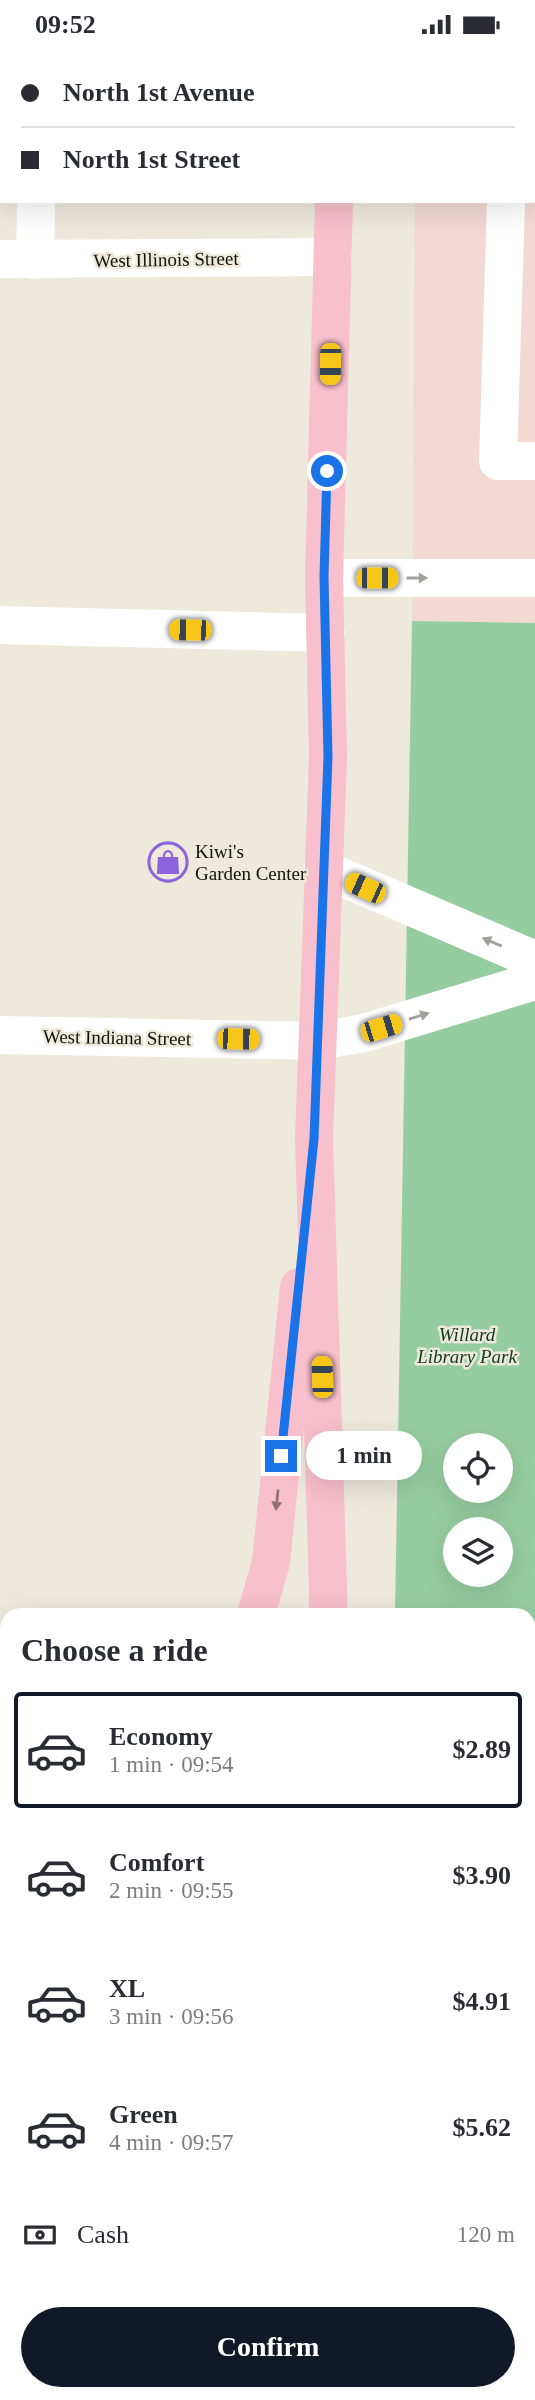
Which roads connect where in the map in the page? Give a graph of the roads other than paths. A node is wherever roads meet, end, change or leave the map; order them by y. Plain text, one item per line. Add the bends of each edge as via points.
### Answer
1 (35, 203) edge
2 (334, 203) edge
3 (506, 203) edge
4 (333, 257) junction
5 (18, 260) edge
6 (535, 461) edge
7 (324, 577) junction
8 (535, 578) edge
9 (0, 625) edge
10 (326, 633) junction
11 (323, 869) junction
12 (535, 960) edge
13 (535, 981) edge
14 (0, 1035) edge
15 (318, 1041) junction
16 (314, 1139) junction
17 (258, 1608) edge
18 (328, 1608) edge

1 - 5 street
2 - 4 main road
3 - 6 street via 498,461
4 - 5 street, West Illinois Street
4 - 7 main road
7 -> 8 street
7 - 10 main road
9 - 10 street
10 - 11 main road via 328,757
12 -> 11 street
11 - 15 main road
15 -> 13 street, West Indiana Street via 364,1033
14 - 15 street, West Indiana Street
15 - 16 main road
16 -> 17 main road via 271,1562
16 - 18 main road

